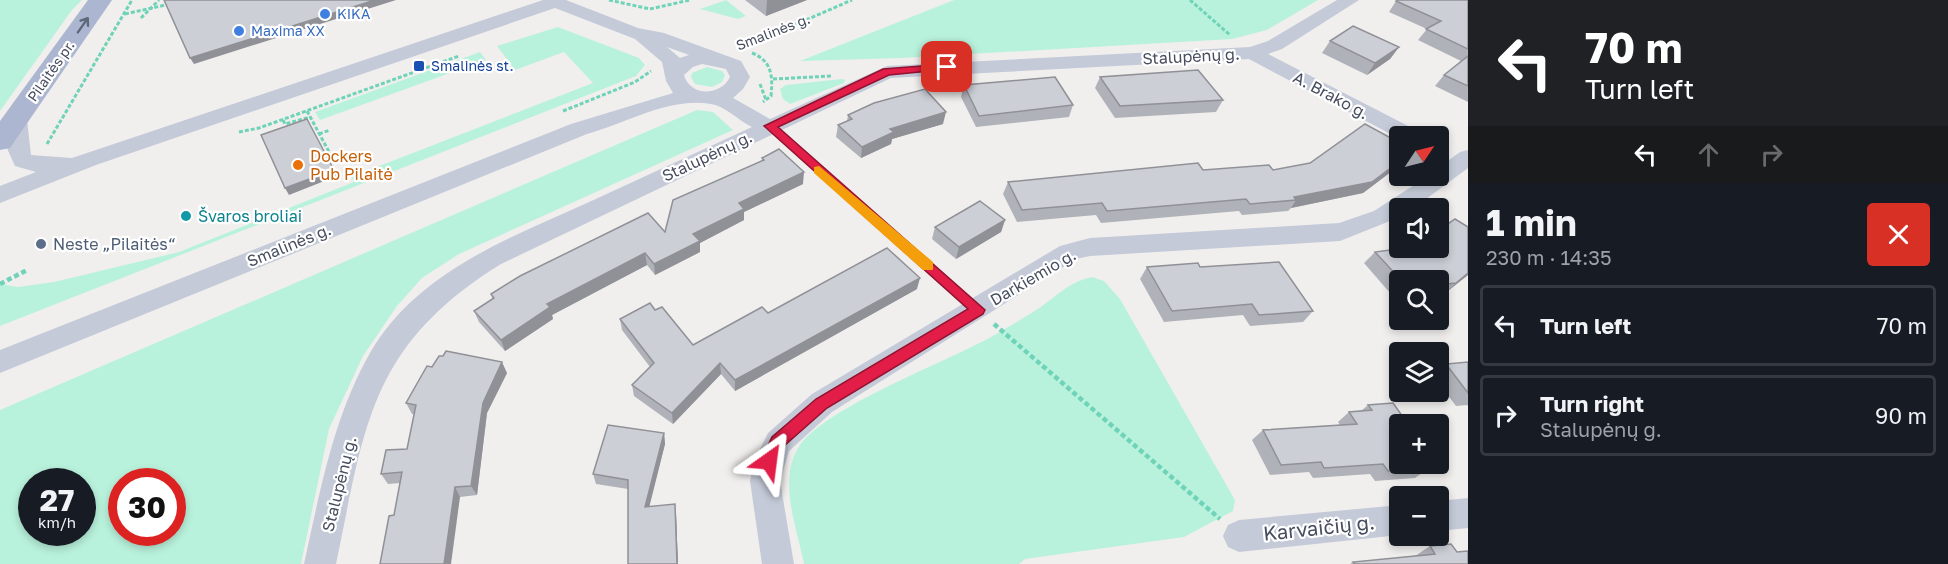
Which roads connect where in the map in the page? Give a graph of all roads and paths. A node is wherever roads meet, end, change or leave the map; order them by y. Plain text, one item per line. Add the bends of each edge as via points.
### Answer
1 (100, 0) edge
2 (132, 0) edge
3 (159, 0) edge
4 (609, 0) edge
5 (690, 0) edge
6 (852, 0) edge
7 (1190, 0) edge
8 (1350, 0) edge
9 (174, 3) edge
10 (147, 10) junction
11 (124, 15) junction
12 (141, 18) dead end
13 (634, 33) junction
14 (736, 47) dead end
15 (468, 52) dead end
16 (1252, 53) junction
17 (718, 58) junction
18 (788, 72) dead end
19 (836, 76) dead end
20 (675, 77) junction
21 (789, 78) junction
22 (772, 79) dead end
23 (738, 83) junction
24 (705, 96) junction
25 (307, 111) junction
26 (310, 117) junction
27 (16, 120) junction
28 (283, 120) junction
29 (770, 126) junction
30 (1391, 126) edge
31 (579, 129) junction
32 (330, 130) dead end
33 (236, 132) dead end
34 (319, 134) junction
35 (0, 141) edge
36 (45, 147) dead end
37 (88, 160) junction
38 (1459, 160) edge
39 (334, 161) dead end
40 (0, 195) edge
41 (27, 270) dead end
42 (0, 284) edge
43 (978, 310) junction
44 (0, 362) edge
45 (1468, 513) edge
46 (1449, 515) edge
47 (1389, 520) edge
48 (1239, 536) joint
49 (320, 564) edge
50 (778, 564) edge

27 -> 1 main road, Pilaitės pr.
2 - 11 path
3 - 10 path
4 - 5 path via 663,10
6 - 14 path, Smalinės g.
7 - 16 path
8 - 16 street, Stalupėnų g. via 1275,45
9 - 10 path
10 - 11 path
10 - 12 path
11 - 36 path
13 - 17 street
13 - 20 street via 671,59
13 - 37 street via 555,2
15 - 25 path
16 - 29 street, Stalupėnų g. via 901,69 870,78
16 - 30 street, A. Brako g.
17 - 20 street via 690,61
17 - 23 street via 734,65
18 - 21 path
19 - 21 path
20 - 24 street via 681,90
20 - 31 street, Smalinės g.
21 - 22 path
23 - 24 street via 729,92
23 - 29 street
24 - 29 street via 724,100 750,121
24 - 31 street, Smalinės g. via 669,99
25 - 26 path
25 - 28 path
26 - 28 path via 285,124
26 - 34 path
27 - 35 main road, Pilaitės pr.
27 - 37 street via 16,153 22,160 39,165
28 - 33 path
29 - 43 lane
29 - 49 street, Stalupėnų g. via 492,257 439,292 413,318 371,377 354,424
31 - 44 street, Smalinės g.
32 - 34 path
34 - 39 path
37 - 40 street
38 - 43 street, Darkiemio g. via 1415,197 1382,217 1340,232 1090,247 1069,252
41 - 42 path
43 - 48 path
43 - 50 street, Darkiemio g. via 822,404 778,442 765,481
45 - 46 street
47 - 48 street, Karvaičių g.

